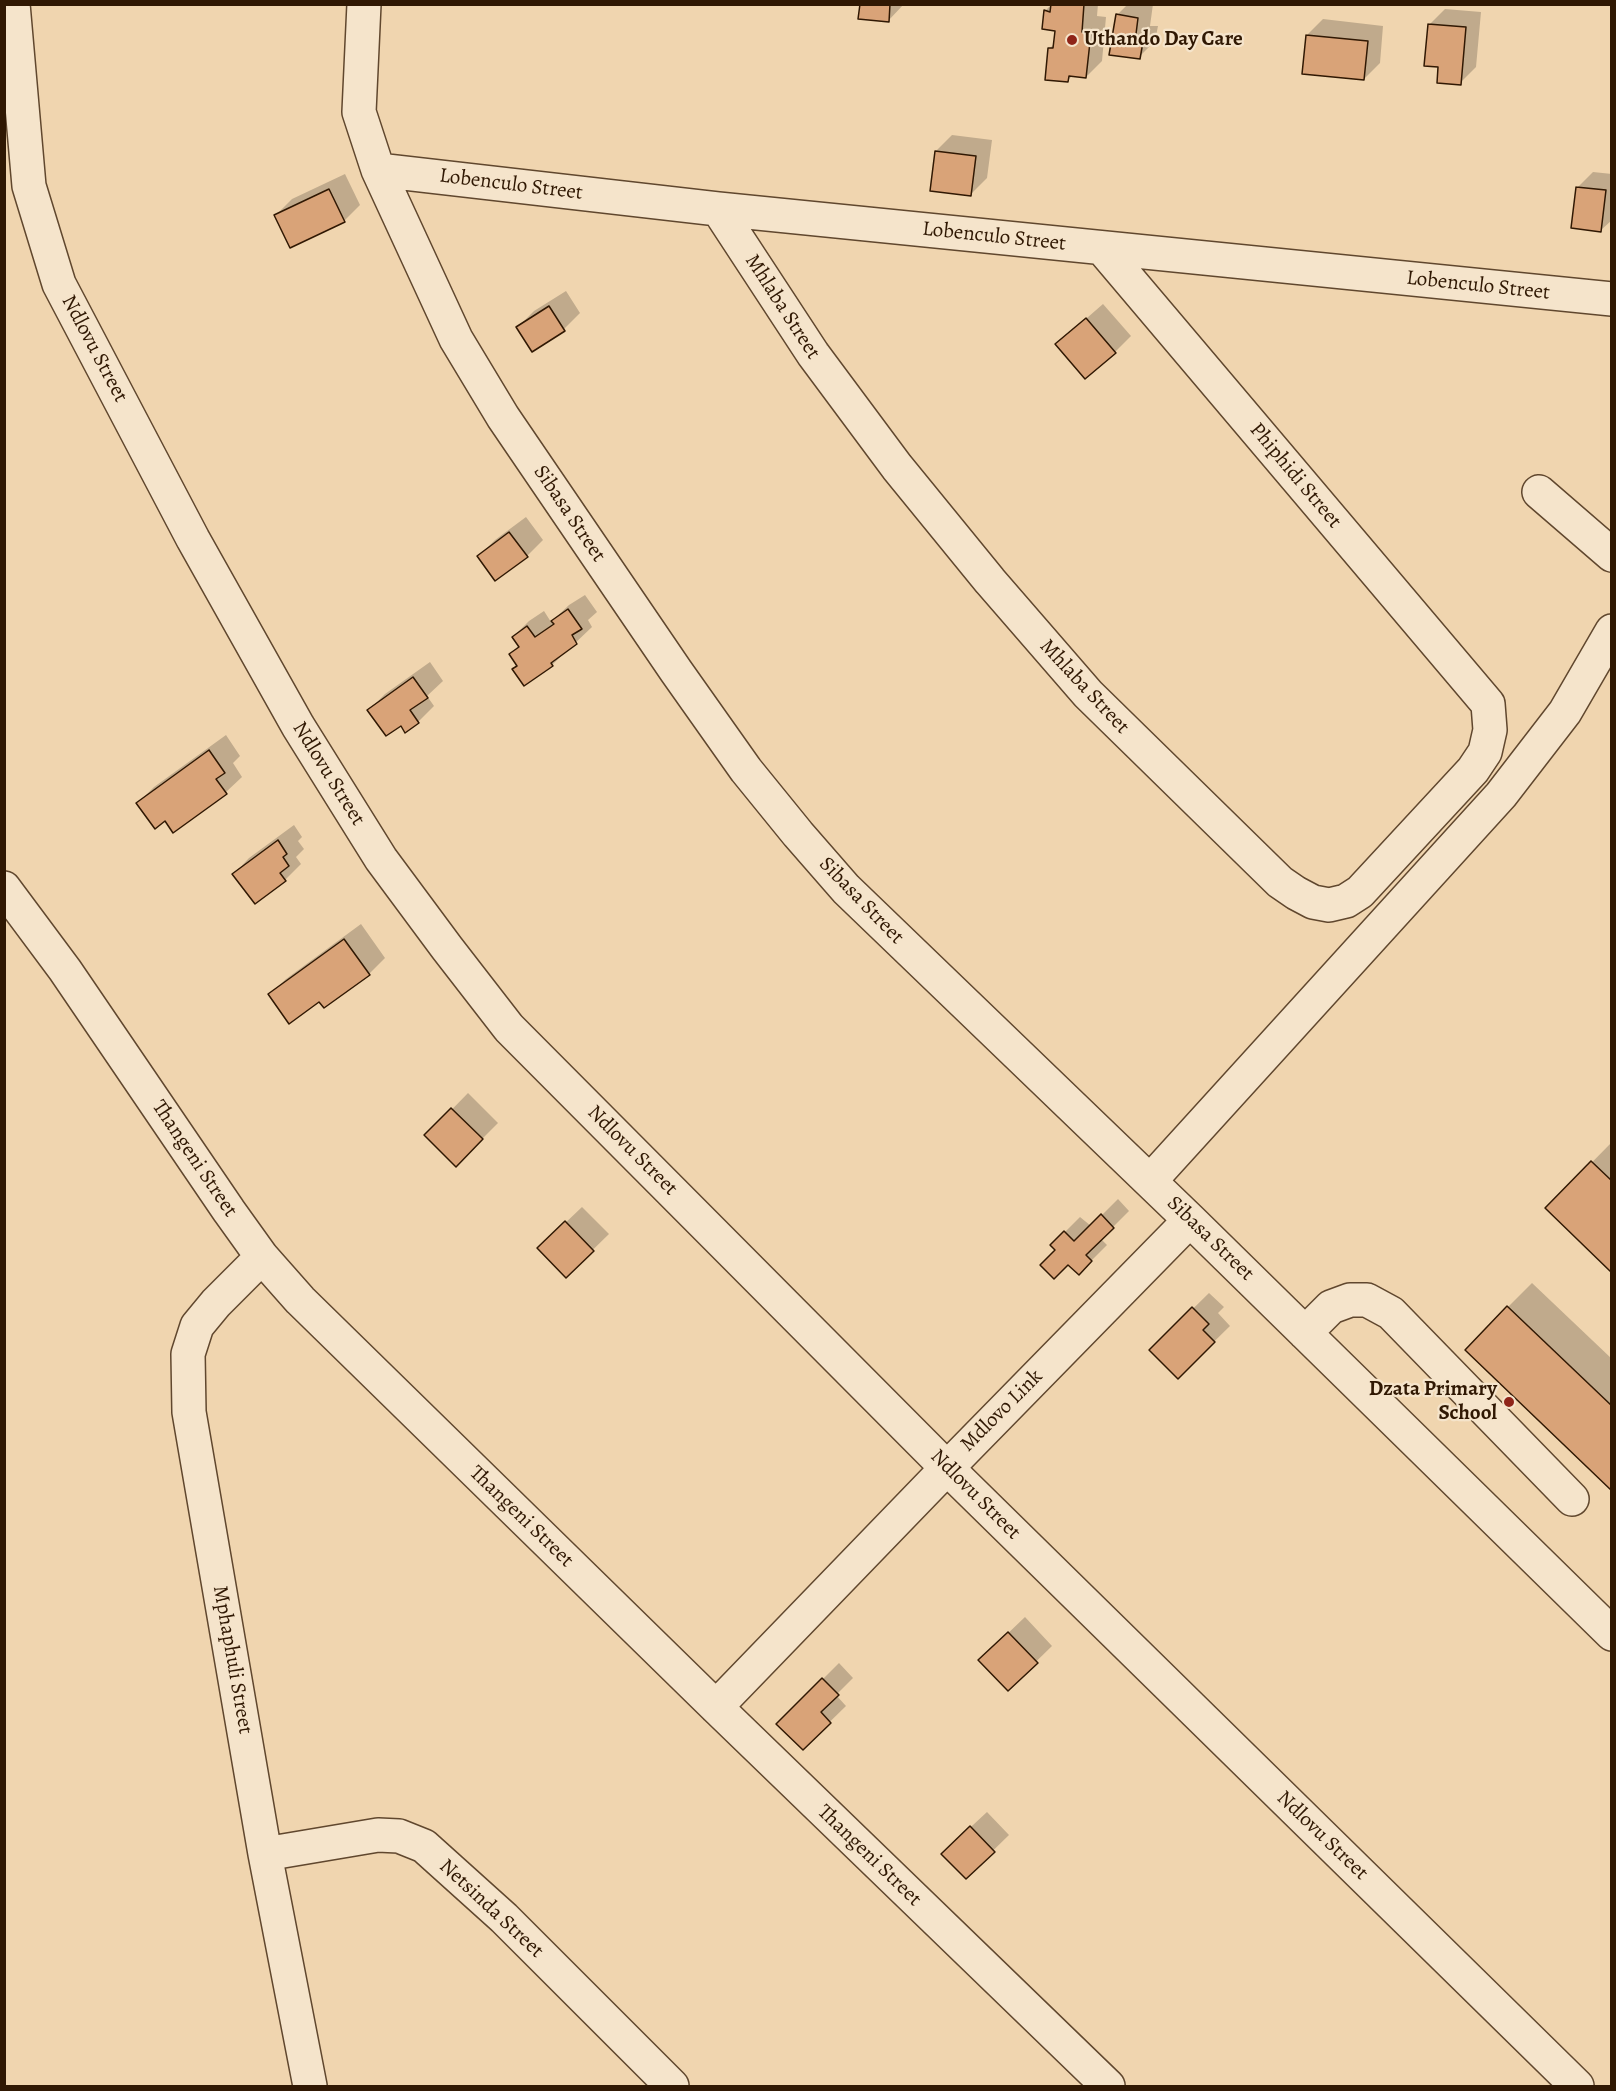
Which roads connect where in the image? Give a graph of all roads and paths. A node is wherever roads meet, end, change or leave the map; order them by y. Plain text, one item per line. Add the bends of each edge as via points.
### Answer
1 (13, 4) edge
2 (364, 4) edge
3 (378, 170) junction
4 (718, 209) junction
5 (1102, 248) junction
6 (1611, 300) edge
7 (1539, 492) dead end
8 (1611, 555) edge
9 (1611, 631) edge
10 (1488, 704) joint
11 (4, 888) edge
12 (1150, 1181) junction
13 (1190, 1220) junction
14 (262, 1257) junction
15 (1305, 1333) junction
16 (947, 1468) junction
17 (1572, 1498) dead end
18 (1611, 1634) edge
19 (716, 1707) junction
20 (266, 1854) junction
21 (310, 2086) edge
22 (672, 2086) edge
23 (1108, 2086) edge
24 (1577, 2086) edge

1 - 16 street, Ndlovu Street via 29,186 60,284 298,726 381,859 509,1028
2 - 3 street, Sibasa Street via 359,112
3 - 4 street, Lobenculo Street
3 - 12 street, Sibasa Street via 456,339 503,417 746,770 846,889
4 - 5 street, Lobenculo Street
4 - 10 street, Mhlaba Street via 813,354 897,467 990,581 1088,694 1280,882 1296,893 1329,905 1360,892 1473,770 1485,752 1490,730
5 - 6 street, Lobenculo Street
5 - 10 street, Phiphidi Street
7 - 8 street
9 - 12 street via 1565,712 1501,795
11 - 14 street, Thangeni Street via 65,970
12 - 13 street, Sibasa Street
13 - 15 street, Sibasa Street
13 - 16 street, Mdlovo Link
14 - 19 street, Thangeni Street via 300,1300
14 - 20 street, Mphaphuli Street via 197,1326 188,1354 188,1382 189,1412
15 - 17 street via 1331,1307 1350,1300 1367,1300 1390,1313
15 - 18 street, Sibasa Street
16 - 19 street, Mdlovo Link
16 - 24 street, Ndlovu Street
19 - 23 street, Thangeni Street
20 - 21 street, Mphaphuli Street
20 - 22 street, Netsinda Street via 378,1835 399,1836 424,1846 504,1918

